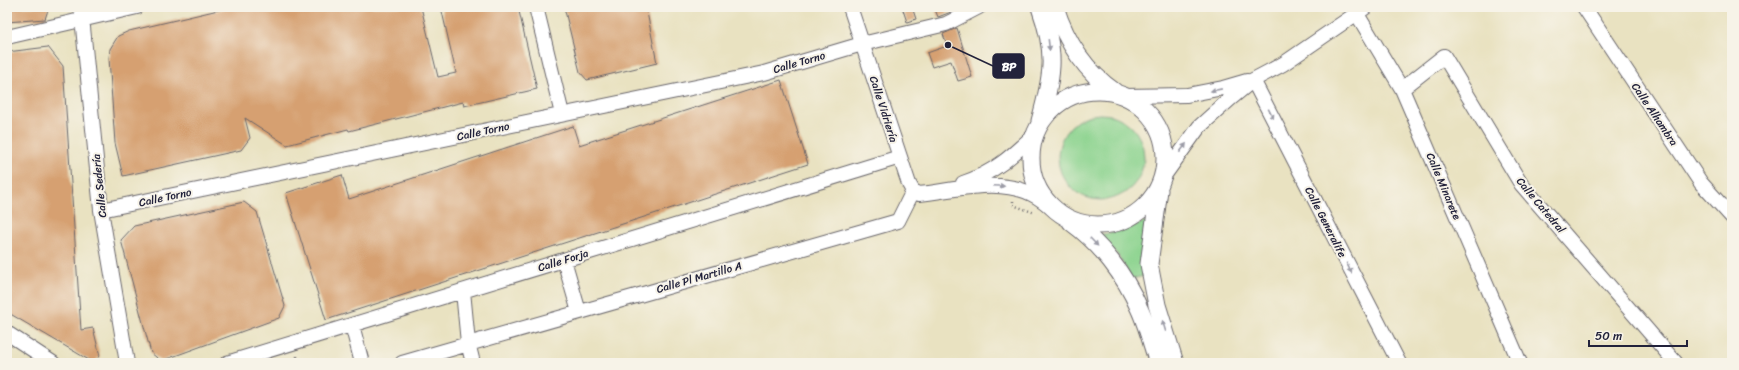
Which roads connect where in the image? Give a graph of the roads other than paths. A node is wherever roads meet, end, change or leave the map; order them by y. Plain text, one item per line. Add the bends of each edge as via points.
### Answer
1 (137, 7) edge
2 (536, 7) edge
3 (850, 7) edge
4 (979, 7) edge
5 (1029, 7) edge
6 (1052, 7) edge
7 (1584, 7) edge
8 (1361, 10) edge
9 (81, 14) edge
10 (1046, 24) junction
11 (7, 37) edge
12 (862, 44) junction
13 (1253, 80) junction
14 (1402, 89) junction
15 (1121, 94) junction
16 (562, 114) junction
17 (1037, 130) junction
18 (900, 157) junction
19 (1160, 183) junction
20 (913, 191) junction
21 (932, 193) junction
22 (101, 210) junction
23 (1051, 213) junction
24 (1732, 217) edge
25 (564, 260) junction
26 (463, 291) junction
27 (579, 312) junction
28 (352, 325) junction
29 (7, 333) edge
30 (468, 343) junction
31 (53, 363) edge
32 (127, 363) edge
33 (227, 363) edge
34 (362, 363) edge
35 (402, 363) edge
36 (473, 363) edge
37 (1158, 363) edge
38 (1175, 363) edge
39 (1399, 363) edge
40 (1520, 363) edge
41 (1676, 363) edge

1 - 9 street
2 - 16 street
3 - 12 street, Calle Vidriería
4 - 12 street, Calle Torno via 946,24
5 - 10 street
6 - 10 main road
6 - 15 main road via 1075,53 1102,83
7 - 24 street, Calle Alhambra via 1701,183
8 - 13 street via 1283,64
8 - 14 street, Calle Minarete
9 - 11 street
9 - 22 street, Calle Sedería
10 -> 17 main road via 1051,65 1047,95
12 - 16 street, Calle Torno via 764,73
12 - 18 street, Calle Vidriería
13 -> 15 street via 1187,95
19 -> 13 street via 1200,127
13 -> 39 street, Calle Generalife
14 - 40 street, Calle Minarete
14 - 41 street, Calle Catedral via 1444,56 1521,184
15 - 17 main road via 1094,91 1072,96 1048,113
15 - 19 main road via 1142,106 1155,122 1163,140 1165,160
16 - 22 street, Calle Torno
17 - 21 street via 998,168 975,179
17 - 23 main road via 1031,150 1032,171 1034,181
18 - 20 street, Calle Vidriería
18 - 25 street, Calle Forja
19 - 23 main road via 1147,204 1129,218 1108,225 1086,224
38 -> 19 main road via 1157,305 1149,264
20 - 21 street via 920,194
20 - 27 street, Calle Pl Martillo A via 898,221
21 -> 23 street via 975,186 1000,186 1036,196
22 - 32 street, Calle Sedería
23 -> 37 main road via 1084,231 1129,288 1139,308
25 - 26 street, Calle Forja
25 - 27 street
26 - 28 street, Calle Forja
26 - 30 street
27 - 30 street, Calle Pl Martillo A
28 - 33 street, Calle Forja
28 - 34 street
29 - 31 street
30 - 35 street, Calle Pl Martillo A
30 - 36 street

